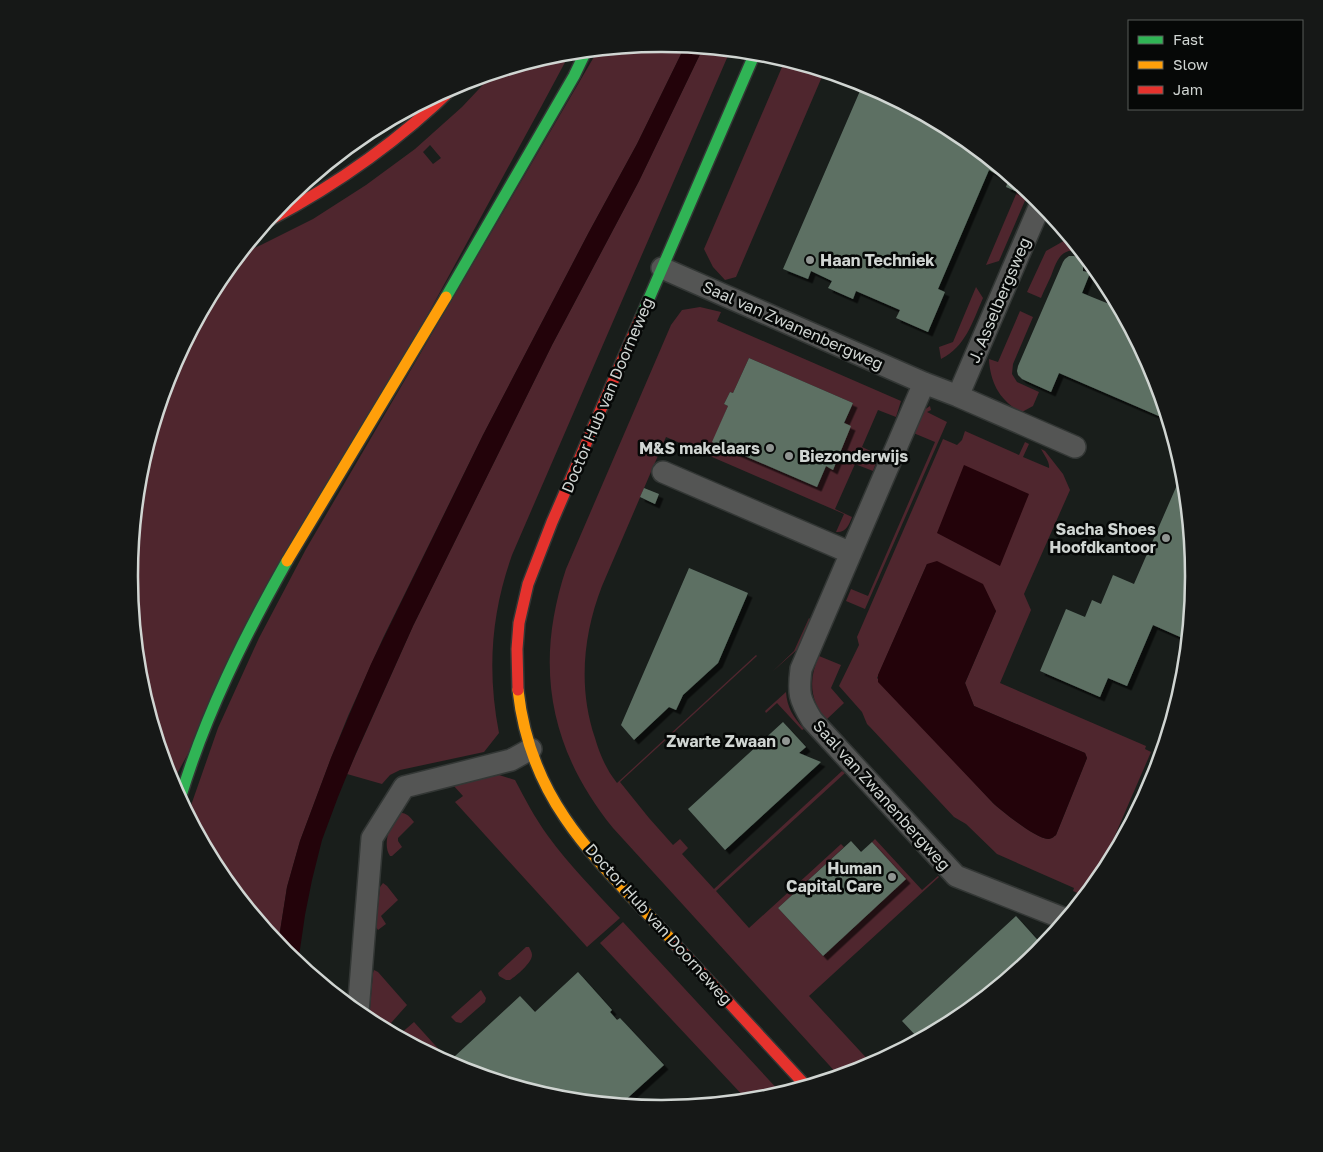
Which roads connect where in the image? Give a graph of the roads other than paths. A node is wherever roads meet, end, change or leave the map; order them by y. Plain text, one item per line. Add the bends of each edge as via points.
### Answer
1 (582, 59) edge
2 (751, 61) edge
3 (439, 102) edge
4 (289, 208) edge
5 (1037, 212) edge
6 (662, 268) junction
7 (924, 383) junction
8 (958, 396) junction
9 (1075, 447) dead end
10 (664, 472) dead end
11 (851, 553) junction
12 (531, 749) junction
13 (183, 789) edge
14 (1059, 917) edge
15 (359, 1002) edge
16 (801, 1081) edge

1 - 13 street via 425,333 267,596 223,684
2 - 6 street, Doctor Hub van Doorneweg
3 - 4 street via 378,154
5 - 8 street, J. Asselbergsweg
6 - 7 street, Saal van Zwanenbergweg
6 - 12 street, Doctor Hub van Doorneweg via 529,582 517,648 520,706
7 - 8 street, Saal van Zwanenbergweg
7 - 11 street, Saal van Zwanenbergweg
8 - 9 street, Saal van Zwanenbergweg
10 - 11 street
11 - 14 street, Saal van Zwanenbergweg via 801,669 799,688 803,705 812,720 956,876
12 - 15 street via 511,760 404,787 372,838
12 - 16 street, Doctor Hub van Doorneweg via 561,810 584,842

